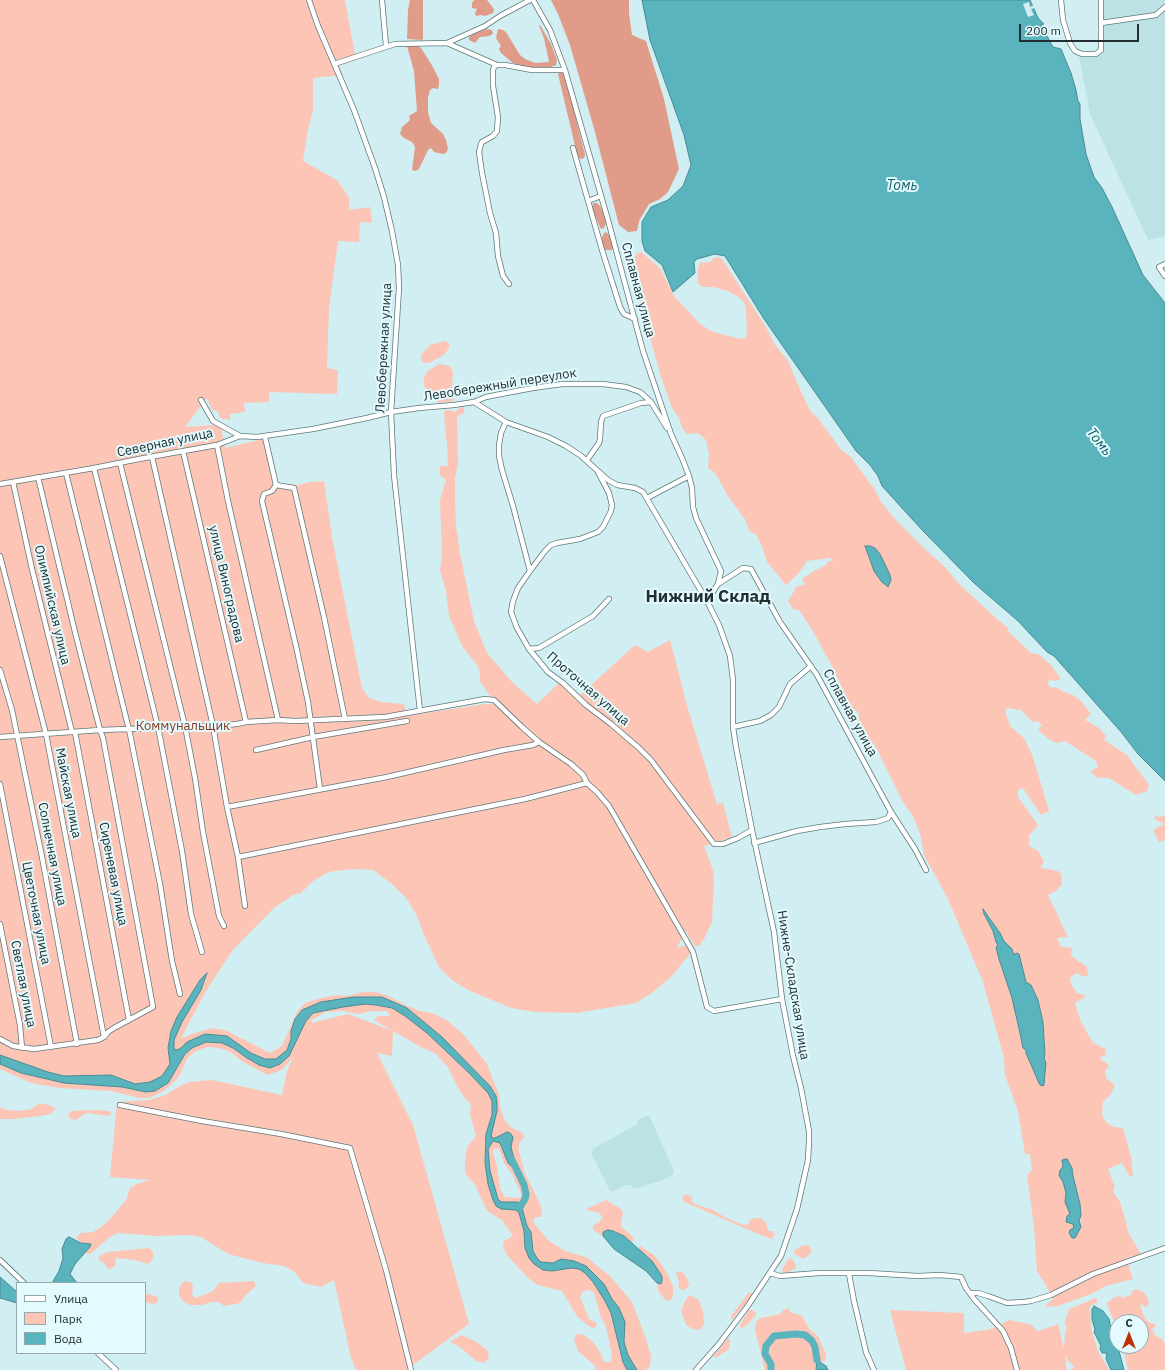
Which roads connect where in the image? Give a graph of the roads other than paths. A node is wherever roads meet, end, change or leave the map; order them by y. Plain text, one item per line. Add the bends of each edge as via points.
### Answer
1 (309, 0) edge
2 (382, 0) edge
3 (530, 0) edge
4 (533, 0) edge
5 (1061, 0) edge
6 (1100, 0) edge
7 (1165, 7) edge
8 (1101, 23) junction
9 (447, 43) junction
10 (386, 46) junction
11 (334, 64) junction
12 (497, 65) junction
13 (565, 70) junction
14 (573, 148) dead end
15 (601, 196) junction
16 (588, 201) junction
17 (1165, 264) edge
18 (1165, 276) edge
19 (509, 284) dead end
20 (635, 319) junction
21 (201, 400) dead end
22 (474, 402) junction
23 (651, 402) junction
24 (391, 412) junction
25 (506, 422) junction
26 (671, 434) junction
27 (240, 436) junction
28 (265, 437) junction
29 (217, 445) junction
30 (183, 451) junction
31 (152, 457) junction
32 (587, 460) junction
33 (120, 463) junction
34 (94, 468) junction
35 (596, 469) junction
36 (66, 473) junction
37 (689, 476) junction
38 (38, 477) junction
39 (13, 482) junction
40 (0, 484) edge
41 (276, 485) junction
42 (647, 498) junction
43 (0, 556) edge
44 (530, 571) junction
45 (718, 584) junction
46 (609, 598) dead end
47 (708, 603) junction
48 (529, 649) junction
49 (811, 666) junction
50 (0, 670) edge
51 (420, 711) junction
52 (345, 719) junction
53 (278, 720) junction
54 (310, 720) junction
55 (407, 721) dead end
56 (246, 722) junction
57 (185, 726) junction
58 (213, 726) junction
59 (733, 727) junction
60 (158, 728) junction
61 (128, 729) junction
62 (100, 730) junction
63 (73, 732) junction
64 (46, 734) junction
65 (16, 736) junction
66 (0, 737) edge
67 (313, 738) junction
68 (539, 742) junction
69 (256, 750) dead end
70 (587, 783) junction
71 (0, 784) edge
72 (320, 789) junction
73 (227, 807) junction
74 (891, 812) junction
75 (752, 830) junction
76 (754, 843) junction
77 (238, 857) junction
78 (926, 870) dead end
79 (245, 906) dead end
80 (0, 924) edge
81 (224, 926) dead end
82 (202, 952) dead end
83 (180, 994) dead end
84 (782, 999) junction
85 (129, 1020) junction
86 (104, 1037) junction
87 (0, 1039) edge
88 (77, 1044) junction
89 (51, 1047) junction
90 (22, 1048) junction
91 (120, 1105) dead end
92 (1165, 1248) edge
93 (0, 1260) edge
94 (770, 1273) junction
95 (849, 1274) junction
96 (23, 1282) edge
97 (970, 1293) junction
98 (99, 1354) edge
99 (116, 1370) edge
100 (411, 1370) edge
101 (696, 1370) edge
102 (874, 1370) edge
103 (1017, 1370) edge

1 - 11 street, Левобережная улица
2 - 10 street
3 - 9 street via 485,26
4 - 13 street, Сплавная улица via 550,30
5 - 8 street via 1065,28 1075,52 1096,54 1101,50
6 - 8 street
7 - 8 street via 1156,16
9 - 10 street via 405,42
9 - 12 street
10 - 11 street
11 - 24 street, Левобережная улица via 377,175 397,258 399,288
12 - 13 street via 532,70
12 - 19 street via 493,70 493,86 498,117 497,131 480,144 479,152 496,233 498,256 503,276
13 - 15 street, Сплавная улица
14 - 16 street
15 - 16 street
15 - 20 street, Сплавная улица
16 - 20 street via 622,311
17 - 18 street via 1159,267
20 - 26 street, Сплавная улица
21 - 27 street via 213,421
22 - 23 street, Левобережный переулок via 506,392 584,383 626,387 640,392
22 - 24 street, Левобережный переулок
22 - 25 street
23 - 26 street, Левобережный переулок
23 - 32 street via 604,416 599,443
24 - 28 street, Левобережный переулок
24 - 51 street, Левобережная улица via 394,475
25 - 32 street via 548,437
25 - 44 street via 501,433 499,456
26 - 37 street, Сплавная улица
27 - 28 street, Левобережный переулок
27 - 29 street, Северная улица
28 - 41 street
29 - 30 street, Северная улица
29 - 53 street
30 - 31 street, Северная улица
30 - 56 street, улица Виноградова
31 - 33 street, Северная улица
31 - 58 street
32 - 35 street
33 - 34 street, Северная улица
33 - 57 street
34 - 36 street, Северная улица
34 - 60 street
35 - 42 street via 617,485 639,489
35 - 44 street, Проточная улица via 609,493 612,505 606,521 598,532 550,546
36 - 38 street, Северная улица
36 - 61 street
37 - 42 street
37 - 45 street, Сплавная улица via 696,518 721,572
38 - 39 street, Северная улица
38 - 62 street
39 - 40 street, Северная улица
39 - 63 street, Олимпийская улица
41 - 52 street via 294,488
41 - 54 street via 272,491 264,494 262,501 296,646
42 - 47 street, Нижне-Складская улица
43 - 64 street, Майская улица
44 - 48 street, Проточная улица via 518,588 511,612
45 - 47 street
45 - 49 street, Сплавная улица via 743,568 751,569 783,627
46 - 48 street via 593,616 539,648
47 - 59 street, Нижне-Складская улица via 730,656
48 - 75 street, Проточная улица via 548,672 651,760 714,844 723,844
49 - 59 street via 790,684 779,707 771,715 760,721
49 - 74 street, Сплавная улица
50 - 65 street, Солнечная улица via 12,710
51 - 52 street via 385,717
51 - 68 street via 494,700
52 - 54 street
53 - 54 street
53 - 56 street
54 - 67 street
55 - 67 street
56 - 58 street
57 - 58 street
57 - 60 street
57 - 81 street via 219,916
58 - 73 street
59 - 75 street, Нижне-Складская улица
60 - 61 street
60 - 82 street via 182,851 191,914
61 - 62 street
61 - 83 street
62 - 63 street
62 - 85 street via 153,1007
63 - 64 street
63 - 85 street, Сиреневая улица
64 - 65 street
64 - 86 street, Майская улица
65 - 66 street
65 - 88 street, Солнечная улица
67 - 69 street
67 - 72 street
68 - 70 street via 571,764 583,775
68 - 72 street via 387,777
70 - 77 street
70 - 84 street via 609,806 620,823 689,944 696,960 707,1007 714,1011
71 - 89 street, Цветочная улица
72 - 73 street
73 - 77 street
74 - 76 street via 888,818 876,822 820,827
74 - 78 street, Сплавная улица
75 - 76 street, Нижне-Складская улица
76 - 84 street, Нижне-Складская улица via 774,932
77 - 79 street
80 - 90 street, Светлая улица via 20,1025
84 - 94 street, Нижне-Складская улица via 792,1056 801,1088 809,1141 808,1160 797,1209 781,1256
85 - 86 street
86 - 88 street
87 - 90 street
88 - 89 street
89 - 90 street
91 - 100 street via 350,1148 386,1270
92 - 97 street via 1093,1274 1051,1295 1031,1301 1007,1302
93 - 96 street
94 - 95 street via 780,1276
94 - 101 street, Нижне-Складская улица via 733,1326
95 - 97 street via 956,1276 961,1277
95 - 102 street via 866,1352
97 - 103 street via 1003,1331
98 - 99 street

